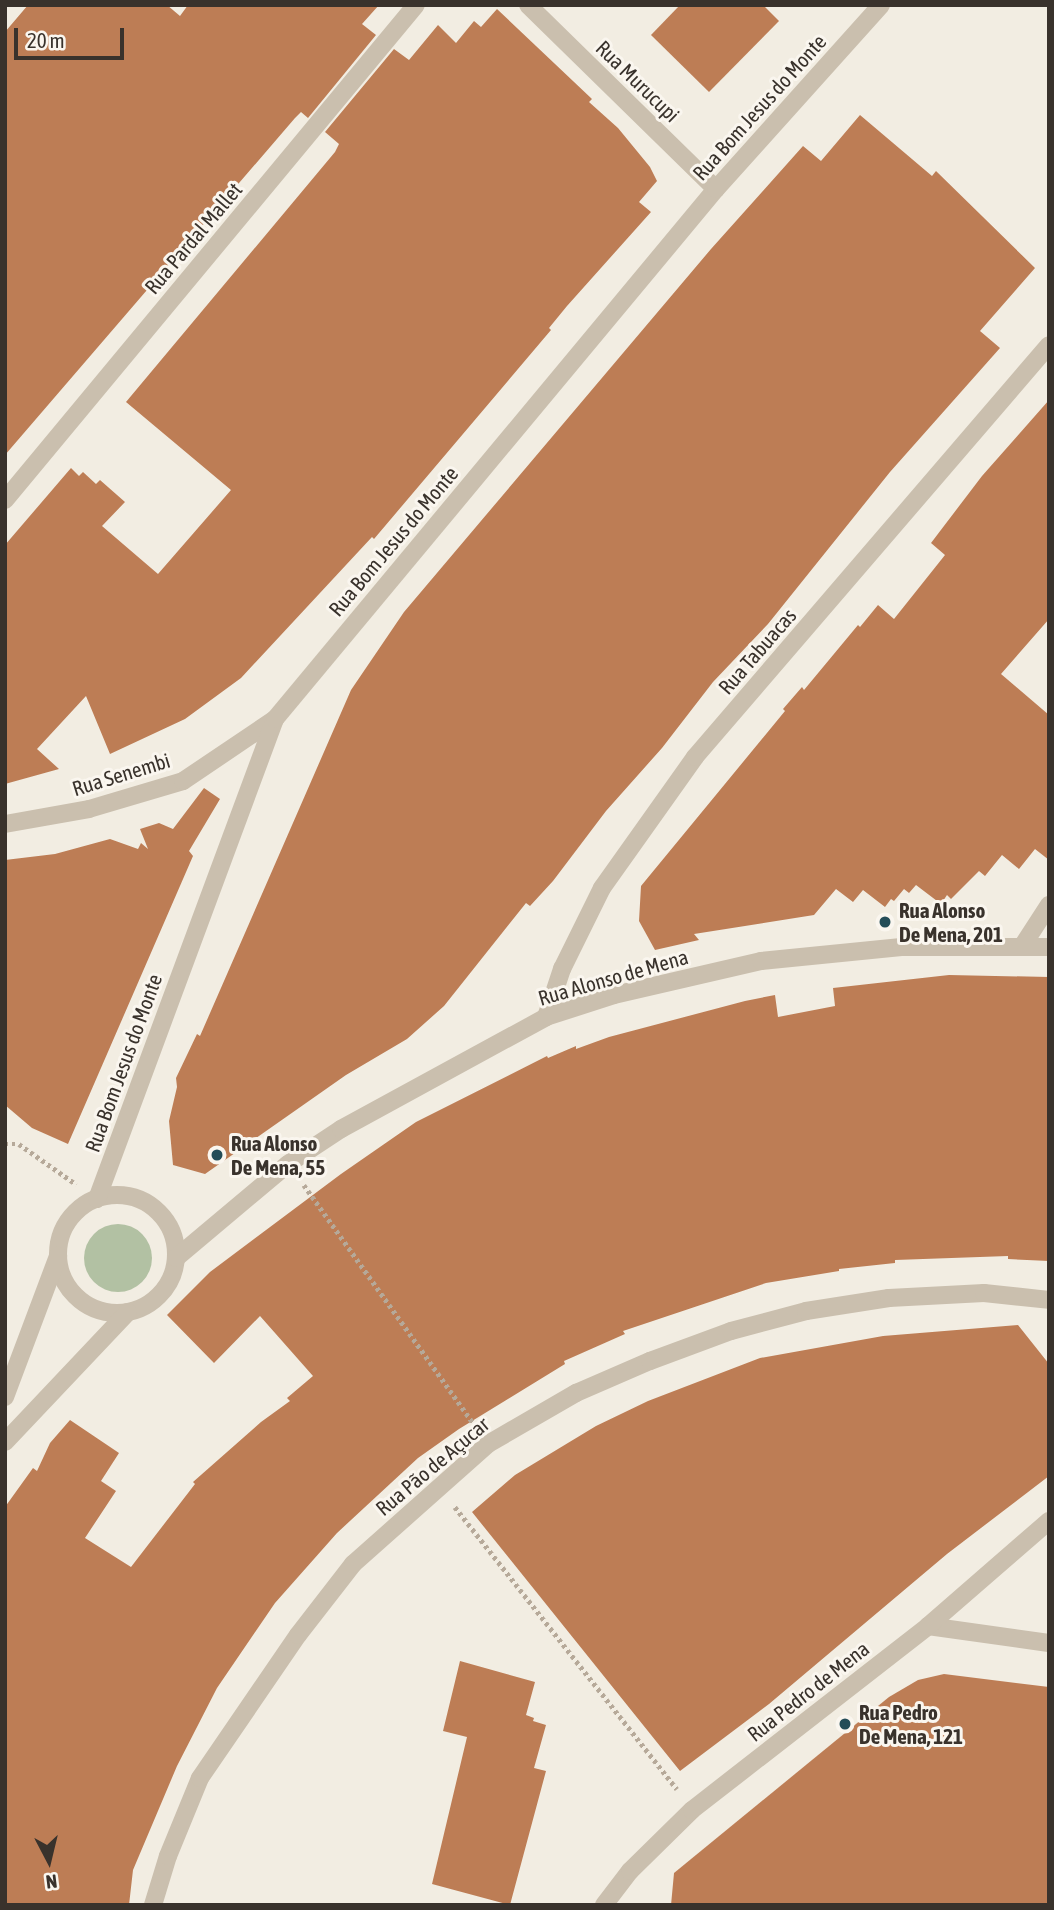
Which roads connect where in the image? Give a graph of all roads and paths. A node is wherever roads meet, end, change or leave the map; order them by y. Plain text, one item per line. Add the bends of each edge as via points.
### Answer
1 (416, 5) edge
2 (528, 5) edge
3 (881, 5) edge
4 (716, 189) junction
5 (1049, 345) edge
6 (5, 500) edge
7 (275, 719) junction
8 (5, 824) edge
9 (1049, 905) edge
10 (1023, 945) junction
11 (1049, 947) edge
12 (546, 1017) junction
13 (5, 1144) edge
14 (288, 1164) junction
15 (97, 1199) junction
16 (58, 1256) junction
17 (176, 1258) junction
18 (1049, 1300) edge
19 (128, 1312) junction
20 (5, 1397) edge
21 (5, 1442) edge
22 (488, 1444) junction
23 (438, 1485) junction
24 (1049, 1521) edge
25 (928, 1626) junction
26 (1049, 1643) edge
27 (692, 1810) junction
28 (153, 1905) edge
29 (604, 1905) edge

1 - 6 street, Rua Pardal Mallet
2 - 4 street, Rua Murucupi
3 - 4 street, Rua Bom Jesus do Monte
4 - 7 street, Rua Bom Jesus do Monte
5 - 12 street, Rua Tabuacas via 695,757 601,888 562,969
7 - 8 street, Rua Senembi via 183,781 89,809
7 - 15 street, Rua Bom Jesus do Monte
9 - 10 street
10 - 11 street, Rua Alonso de Mena
10 - 12 street, Rua Alonso de Mena via 901,947 761,961 614,995
12 - 14 street, Rua Alonso de Mena via 341,1129
13 - 15 path via 19,1144
14 - 17 street, Rua Alonso de Mena
14 - 22 path
15 - 16 street via 70,1218 60,1236
15 - 17 street via 130,1196 158,1212 174,1241
16 - 19 street via 67,1284 88,1306 107,1313
16 - 20 street
17 - 19 street via 163,1292
18 - 22 street, Rua Pão de Açucar via 984,1293 889,1298 806,1311 732,1331 650,1361 576,1393
19 - 21 street
22 - 23 street, Rua Pão de Açucar
23 - 27 path
23 - 28 street, Rua Pão de Açucar via 353,1564 240,1716 200,1778
24 - 25 street, Rua Pedro de Mena
25 - 26 street
25 - 27 street, Rua Pedro de Mena
27 - 29 street, Rua Pedro de Mena via 630,1871

